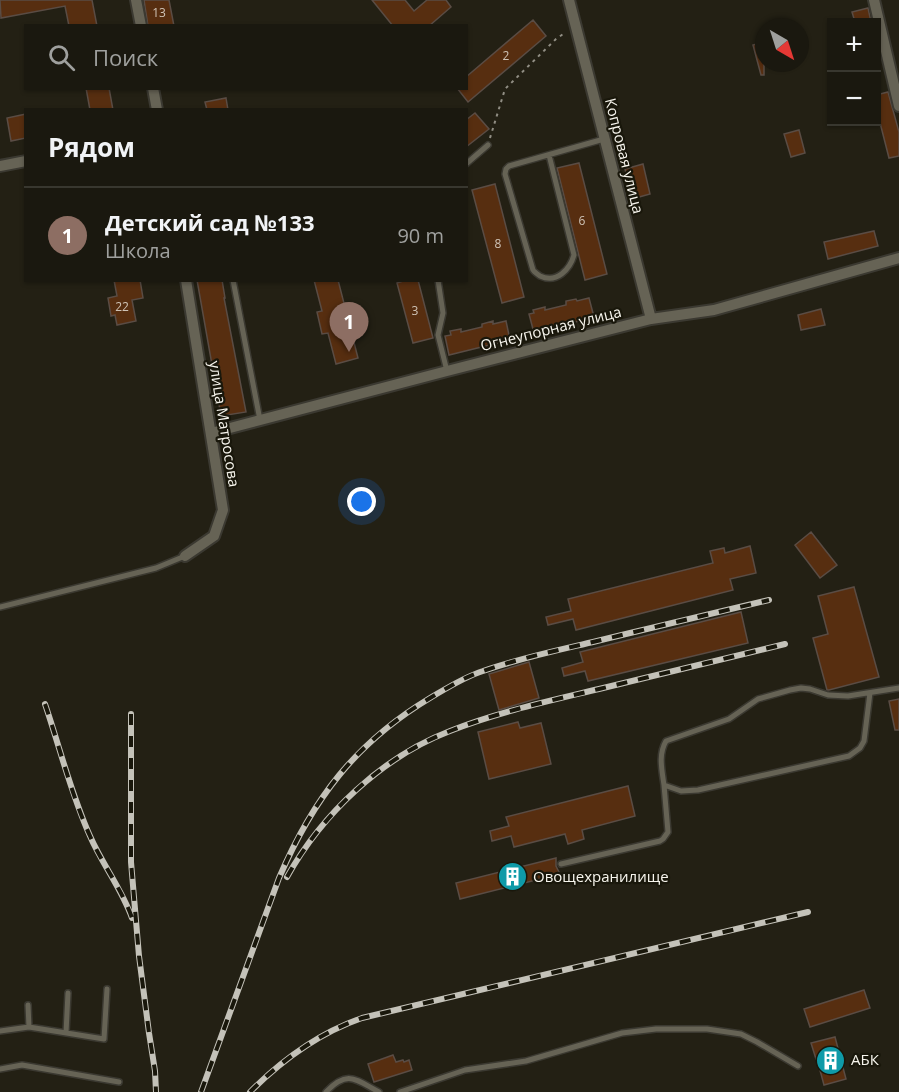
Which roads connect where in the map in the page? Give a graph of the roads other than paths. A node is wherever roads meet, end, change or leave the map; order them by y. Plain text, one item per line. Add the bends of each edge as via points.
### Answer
1 (136, 0) edge
2 (569, 0) edge
3 (874, 0) edge
4 (141, 24) edge
5 (153, 90) edge
6 (899, 106) edge
7 (157, 108) edge
8 (604, 139) junction
9 (488, 145) road end
10 (549, 156) junction
11 (24, 161) edge
12 (468, 162) edge
13 (0, 166) edge
14 (899, 258) edge
15 (186, 282) edge
16 (233, 282) edge
17 (438, 282) edge
18 (651, 319) junction
19 (447, 371) junction
20 (261, 420) junction
21 (211, 433) junction
22 (185, 556) joint
23 (0, 607) edge
24 (899, 688) edge
25 (870, 693) junction
26 (664, 785) junction
27 (561, 864) dead end
28 (107, 989) dead end
29 (68, 993) dead end
30 (28, 1005) dead end
31 (28, 1027) junction
32 (0, 1031) edge
33 (66, 1033) junction
34 (798, 1066) dead end
35 (0, 1069) edge
36 (119, 1082) dead end
37 (326, 1092) edge
38 (379, 1092) edge
39 (400, 1092) edge

1 - 4 street
2 - 8 street, Копровая улица
3 - 6 street
5 - 7 street
8 - 10 lane
8 - 18 street, Копровая улица
9 - 12 lane
10 - 10 lane via 509,166 505,174 533,270 551,278 564,274 574,255
11 - 13 street
14 - 18 street, Огнеупорная улица via 714,310
15 - 21 street, улица Матросова
16 - 20 lane
17 - 19 lane via 443,313 438,335
18 - 19 street, Огнеупорная улица
19 - 20 street, Огнеупорная улица
20 - 21 street, Огнеупорная улица
21 - 22 street, улица Матросова via 223,510 214,536
22 - 23 lane via 156,568
24 - 25 lane
25 - 26 lane via 864,741 849,756 698,790 681,791
25 - 26 lane via 838,696 801,688 758,699 729,719 666,741 661,760
26 - 27 lane via 668,832 663,839
28 - 33 lane via 104,1039
29 - 33 lane
30 - 31 lane
31 - 32 lane
31 - 33 lane
34 - 39 lane via 741,1034 656,1029 622,1033 526,1061 465,1070
35 - 36 lane via 22,1065
37 - 38 lane via 338,1082 353,1078

